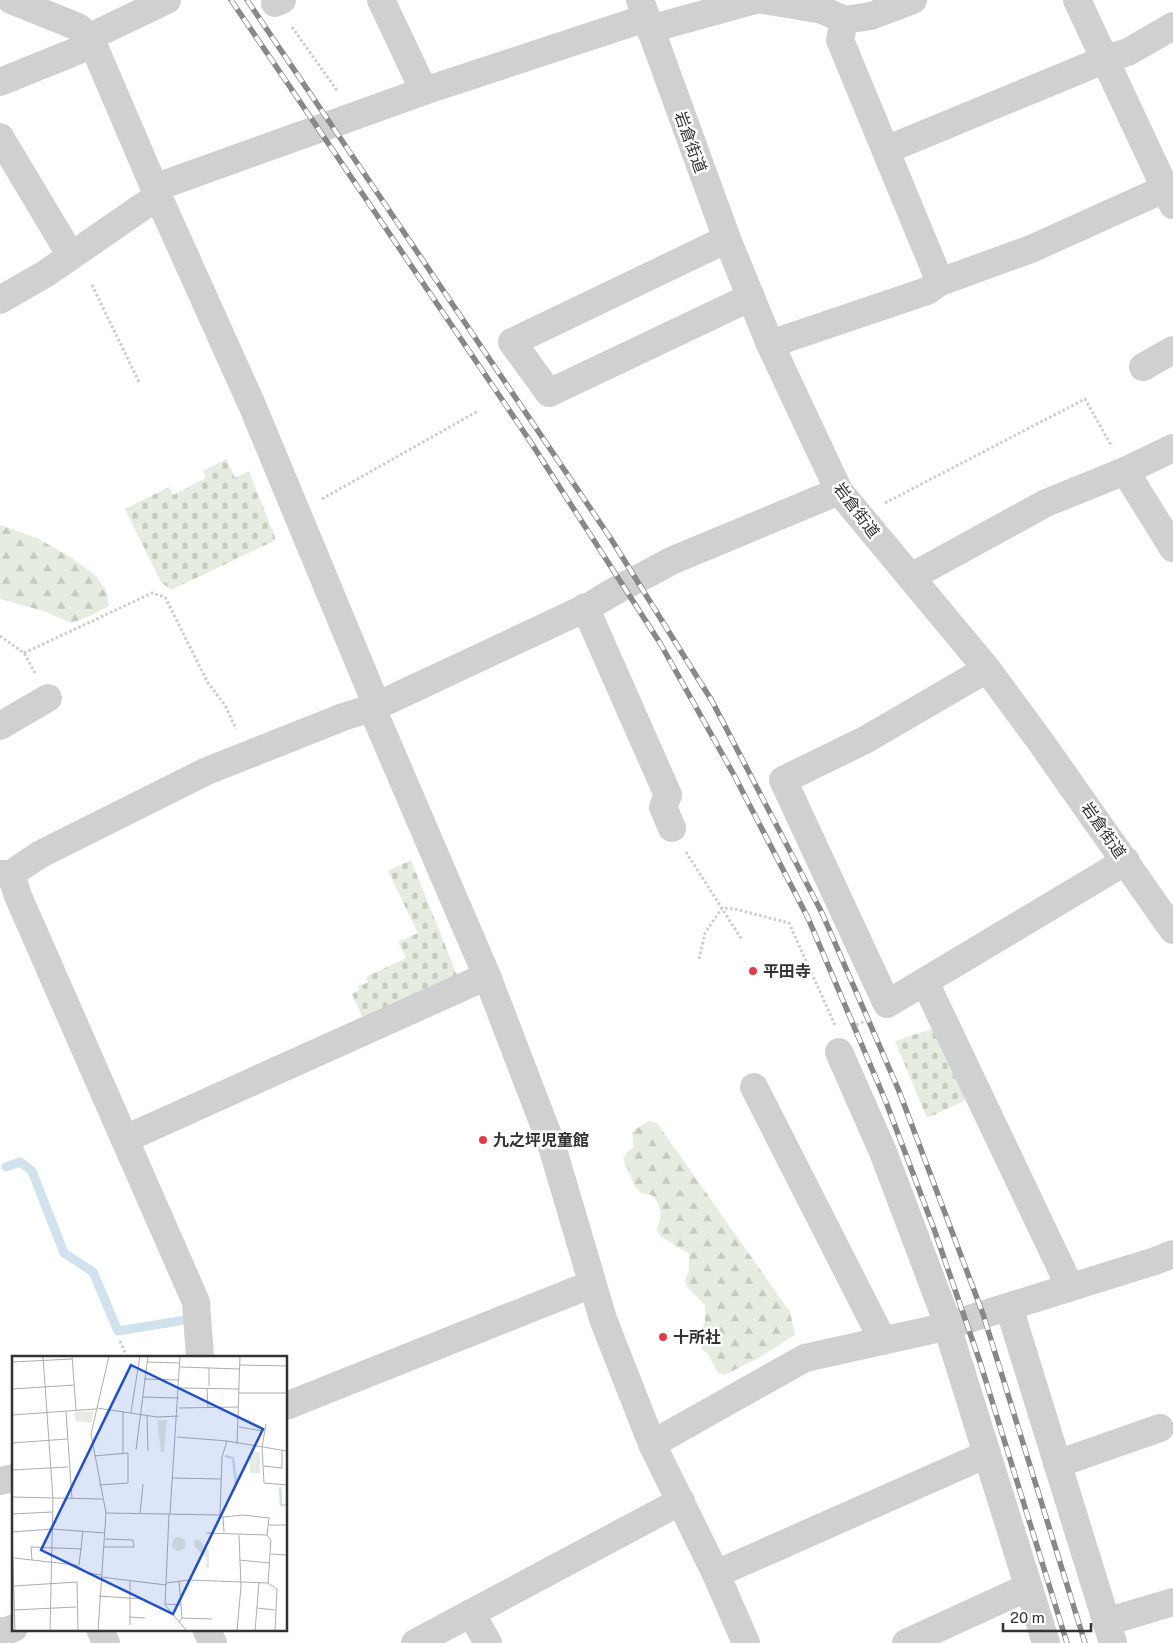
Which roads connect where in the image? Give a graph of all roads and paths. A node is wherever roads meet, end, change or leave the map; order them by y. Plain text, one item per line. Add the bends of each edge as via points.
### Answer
1 (11, 0) edge
2 (167, 0) edge
3 (381, 0) edge
4 (755, 0) edge
5 (763, 0) edge
6 (913, 0) edge
7 (1078, 0) edge
8 (278, 1) edge
9 (645, 16) edge
10 (844, 20) junction
11 (1173, 26) edge
12 (92, 40) junction
13 (1106, 59) junction
14 (0, 82) edge
15 (424, 91) junction
16 (350, 117) junction
17 (0, 137) edge
18 (886, 150) junction
19 (156, 192) junction
20 (1170, 193) edge
21 (727, 239) junction
22 (70, 256) junction
23 (940, 282) junction
24 (92, 285) dead end
25 (751, 297) junction
26 (0, 300) edge
27 (770, 344) junction
28 (1173, 350) edge
29 (1143, 367) dead end
30 (140, 384) dead end
31 (478, 411) dead end
32 (1173, 448) edge
33 (1125, 471) junction
34 (839, 491) junction
35 (297, 513) junction
36 (860, 516) junction
37 (1173, 548) edge
38 (911, 577) junction
39 (585, 607) junction
40 (0, 636) edge
41 (24, 652) junction
42 (987, 668) junction
43 (48, 698) joint
44 (374, 707) junction
45 (0, 726) edge
46 (248, 754) junction
47 (672, 828) joint
48 (1126, 861) junction
49 (6, 874) edge
50 (722, 908) junction
51 (1173, 930) edge
52 (742, 940) dead end
53 (698, 959) dead end
54 (487, 976) junction
55 (925, 982) junction
56 (871, 1018) dead end
57 (836, 1026) dead end
58 (842, 1041) joint
59 (754, 1087) dead end
60 (125, 1139) junction
61 (1173, 1254) edge
62 (592, 1284) junction
63 (1070, 1287) junction
64 (1009, 1307) junction
65 (947, 1326) junction
66 (120, 1342) dead end
67 (883, 1342) junction
68 (127, 1356) edge
69 (200, 1356) edge
70 (288, 1405) edge
71 (1160, 1428) dead end
72 (652, 1444) junction
73 (987, 1454) junction
74 (1057, 1464) junction
75 (681, 1501) junction
76 (716, 1574) junction
77 (1028, 1586) junction
78 (1173, 1602) edge
79 (470, 1612) junction
80 (100, 1630) edge
81 (206, 1630) edge
82 (1110, 1632) edge
83 (106, 1643) edge
84 (213, 1643) edge
85 (415, 1643) edge
86 (488, 1643) edge
87 (746, 1643) edge
88 (906, 1643) edge
89 (1046, 1643) edge

1 - 12 street via 78,27
2 - 12 street
3 - 15 street
4 - 9 street
5 - 10 street via 823,10
6 - 10 street via 871,16
7 - 13 street
8 - 16 path via 343,99
9 - 15 street
9 - 21 street, 岩倉街道
10 - 18 street via 840,40
11 - 13 street via 1128,52
12 - 14 street
12 - 19 street
13 - 18 street
13 - 20 street
15 - 16 street
16 - 19 street
17 - 22 street
18 - 23 street
19 - 22 street
19 - 35 street
20 - 23 street
21 - 25 street, 岩倉街道
21 - 25 street via 512,342 549,393
22 - 26 street
23 - 27 street via 926,291
24 - 30 path
25 - 27 street, 岩倉街道
27 - 34 street, 岩倉街道
28 - 29 street
31 - 35 path
32 - 33 street
33 - 36 path via 1085,399
33 - 37 street
33 - 38 street via 1046,503
34 - 36 street, 岩倉街道
34 - 39 street via 671,561
35 - 44 street
36 - 38 street, 岩倉街道
38 - 42 street, 岩倉街道
39 - 44 street
39 - 47 street via 668,795 663,807
40 - 41 path
41 - 43 path
41 - 46 path via 152,593 165,597
42 - 48 street, 岩倉街道
42 - 55 street via 865,740 782,780 887,1004
43 - 45 street
44 - 46 street
44 - 54 street
46 - 49 street via 207,771
47 - 50 path
48 - 51 street, 岩倉街道
48 - 55 street
49 - 60 street
50 - 52 path
50 - 53 path via 705,932
50 - 57 path via 789,923
54 - 60 street
54 - 62 street via 551,1143
55 - 63 street
56 - 58 path
58 - 65 street
59 - 67 street
60 - 69 street via 196,1302
61 - 63 street
62 - 70 street
62 - 72 street
63 - 64 street
64 - 65 street
64 - 74 street
65 - 67 street
65 - 73 street
66 - 68 path
67 - 72 street via 805,1358
71 - 74 street
72 - 75 street
73 - 76 street
73 - 77 street
74 - 82 street
75 - 76 street
75 - 79 street
76 - 87 street
77 - 88 street
77 - 89 street
78 - 82 street
79 - 85 street
79 - 86 street
80 - 83 street
81 - 84 street

